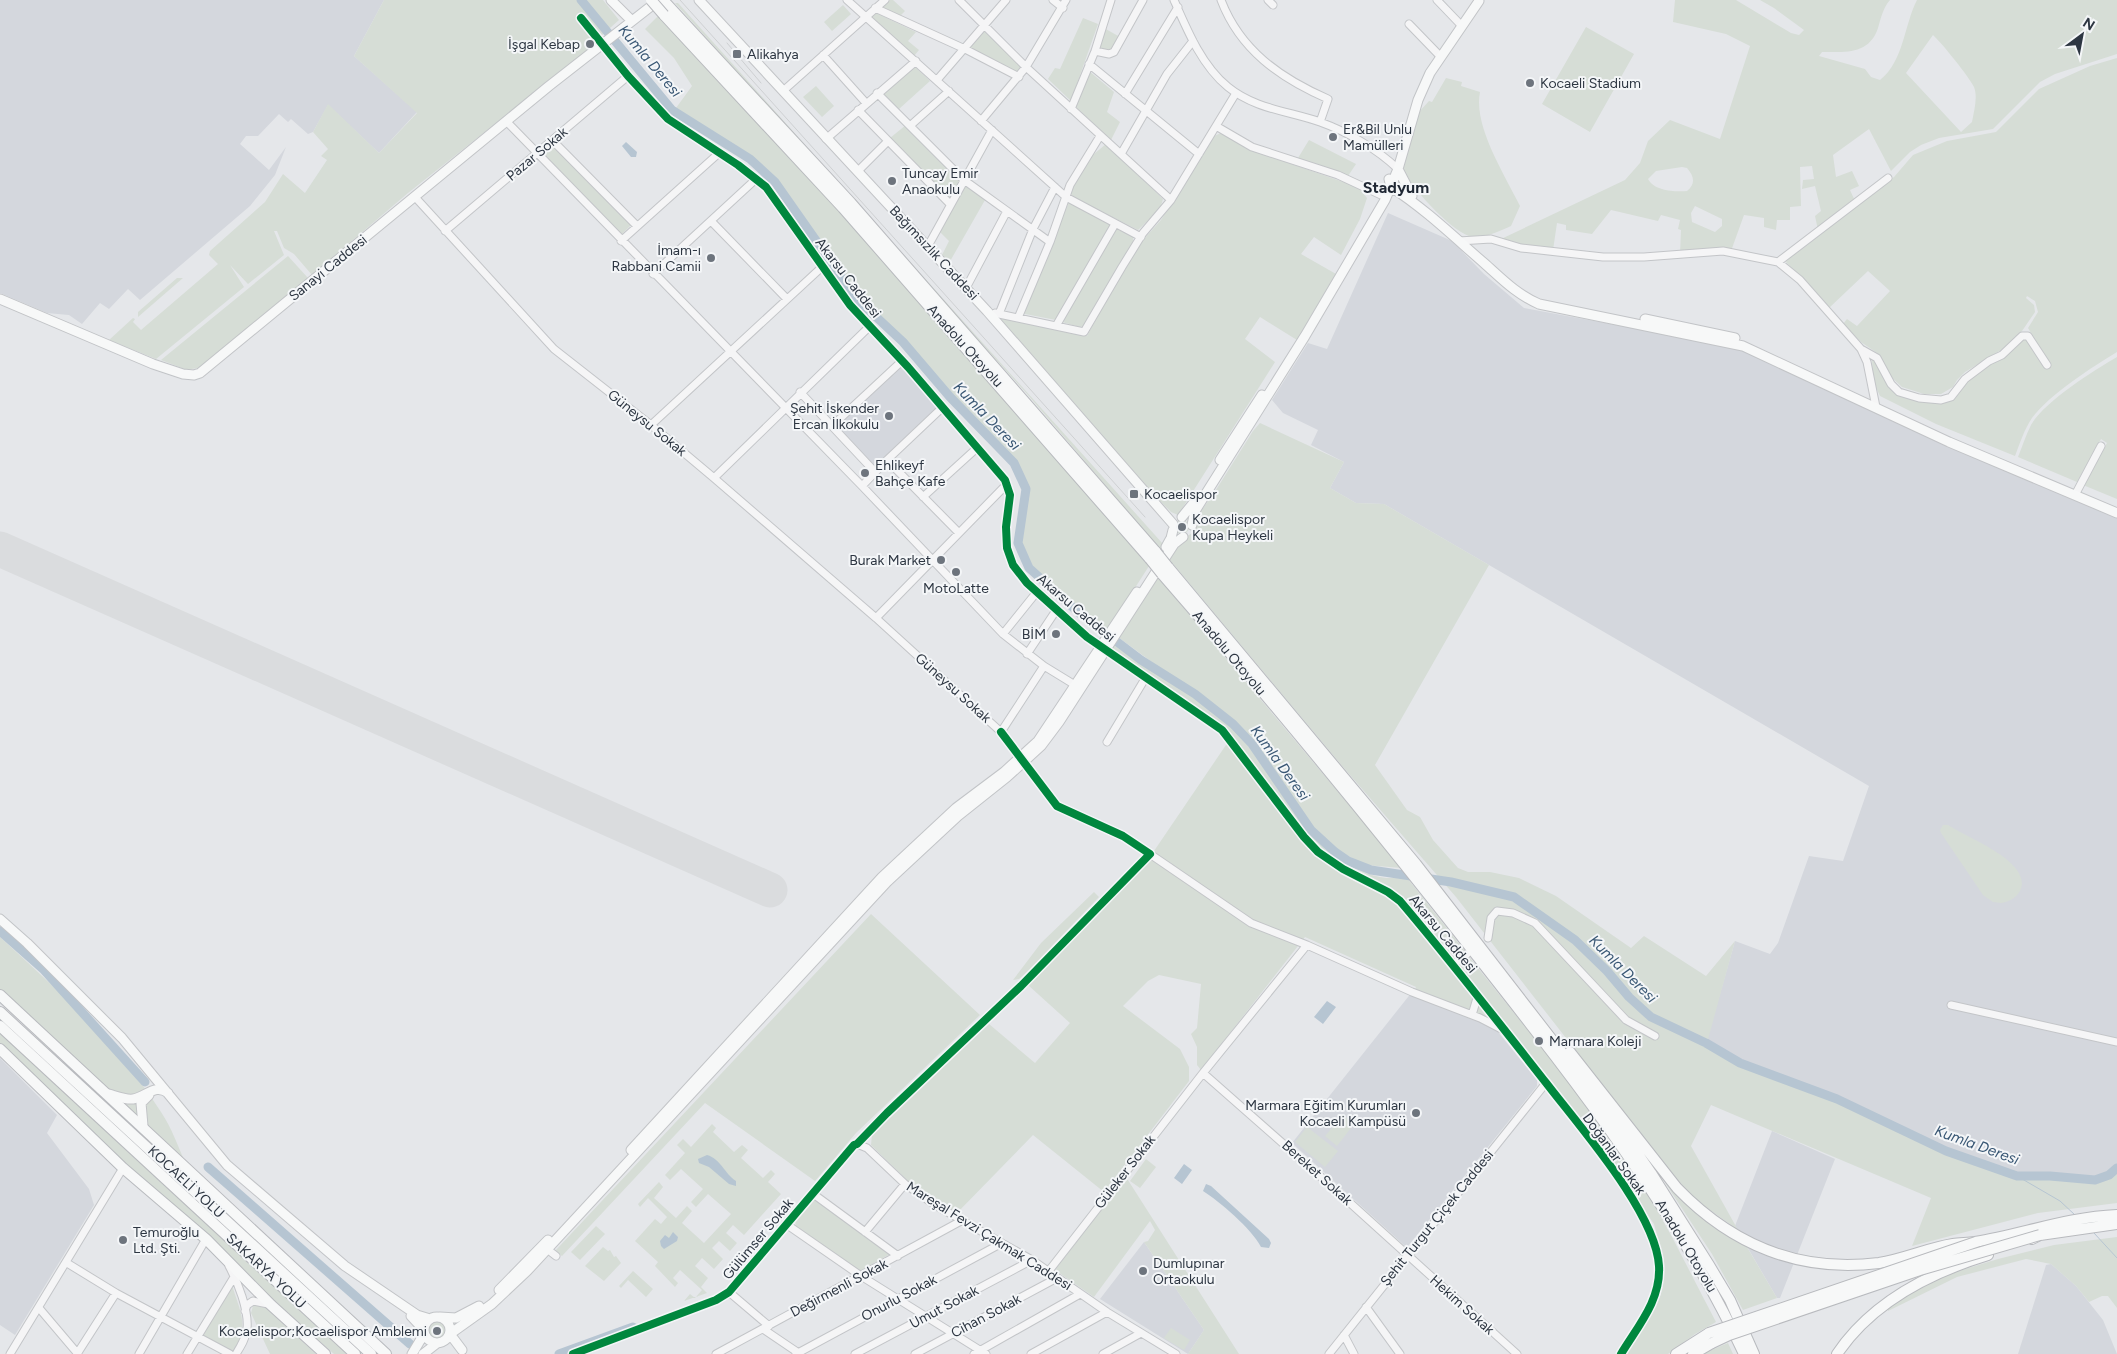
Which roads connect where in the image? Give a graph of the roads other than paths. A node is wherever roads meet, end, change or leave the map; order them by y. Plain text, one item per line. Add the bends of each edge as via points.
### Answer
1 (611, 0) edge
2 (651, 0) edge
3 (659, 0) edge
4 (663, 0) edge
5 (699, 0) edge
6 (847, 0) edge
7 (885, 0) edge
8 (959, 0) edge
9 (1006, 0) edge
10 (1053, 0) edge
11 (1066, 0) edge
12 (1111, 0) edge
13 (1143, 0) edge
14 (1221, 0) edge
15 (1437, 0) edge
16 (1478, 0) edge
17 (1177, 3) edge
18 (875, 8) junction
19 (1063, 8) junction
20 (668, 12) junction
21 (866, 16) junction
22 (582, 18) dead end
23 (632, 21) junction
24 (1409, 24) dead end
25 (1460, 24) junction
26 (984, 26) junction
27 (1194, 41) junction
28 (604, 42) junction
29 (965, 49) junction
30 (1095, 50) junction
31 (823, 55) junction
32 (1439, 55) junction
33 (916, 60) junction
34 (1089, 64) junction
35 (1026, 67) junction
36 (628, 76) junction
37 (1019, 77) junction
38 (938, 80) junction
39 (783, 91) junction
40 (949, 91) junction
41 (877, 93) junction
42 (1236, 93) junction
43 (1125, 94) junction
44 (866, 103) junction
45 (1071, 108) junction
46 (858, 110) junction
47 (1144, 110) junction
48 (506, 121) junction
49 (981, 121) junction
50 (1320, 122) junction
51 (911, 125) junction
52 (1216, 126) junction
53 (992, 130) junction
54 (1100, 136) junction
55 (826, 139) junction
56 (553, 141) junction
57 (888, 141) junction
58 (719, 153) junction
59 (537, 154) junction
60 (1121, 154) junction
61 (1199, 154) junction
62 (1397, 167) junction
63 (858, 171) junction
64 (1888, 178) dead end
65 (756, 179) junction
66 (964, 180) junction
67 (1390, 183) junction
68 (1055, 187) junction
69 (415, 197) junction
70 (1066, 197) junction
71 (1383, 197) junction
72 (1410, 197) junction
73 (1171, 200) junction
74 (950, 204) junction
75 (1007, 211) junction
76 (710, 221) junction
77 (1115, 224) junction
78 (637, 226) junction
79 (1033, 229) junction
80 (445, 232) junction
81 (1141, 237) junction
82 (1461, 240) junction
83 (621, 241) junction
84 (1050, 242) junction
85 (928, 246) junction
86 (1778, 262) junction
87 (822, 267) junction
88 (653, 274) junction
89 (966, 288) junction
90 (0, 299) edge
91 (787, 299) junction
92 (987, 311) junction
93 (999, 314) junction
94 (1018, 318) junction
95 (1056, 326) junction
96 (869, 327) junction
97 (1302, 335) junction
98 (1861, 348) junction
99 (731, 353) junction
100 (903, 360) junction
101 (2047, 365) dead end
102 (800, 392) junction
103 (1875, 405) junction
104 (785, 407) junction
105 (943, 407) junction
106 (651, 425) junction
107 (832, 426) junction
108 (2101, 446) dead end
109 (978, 447) junction
110 (887, 460) junction
111 (875, 472) junction
112 (714, 478) junction
113 (1007, 484) junction
114 (862, 486) junction
115 (2076, 493) junction
116 (923, 497) junction
117 (2117, 507) edge
118 (2117, 512) edge
119 (1176, 522) junction
120 (1192, 525) junction
121 (959, 533) junction
122 (1183, 537) junction
123 (932, 560) junction
124 (1165, 570) junction
125 (1036, 592) junction
126 (1057, 609) junction
127 (1129, 609) junction
128 (876, 618) junction
129 (1003, 634) junction
130 (1104, 648) junction
131 (1027, 654) junction
132 (1044, 666) junction
133 (1146, 677) junction
134 (1075, 686) junction
135 (1002, 732) junction
136 (1106, 742) dead end
137 (1022, 760) junction
138 (1150, 854) junction
139 (0, 919) edge
140 (1488, 938) dead end
141 (1307, 945) junction
142 (1467, 954) dead end
143 (1453, 965) junction
144 (1500, 972) junction
145 (1474, 990) junction
146 (0, 995) edge
147 (1951, 1005) dead end
148 (0, 1012) edge
149 (1472, 1015) junction
150 (0, 1026) edge
151 (1508, 1033) junction
152 (1655, 1036) dead end
153 (2117, 1042) edge
154 (0, 1049) edge
155 (1203, 1073) junction
156 (1546, 1083) junction
157 (109, 1094) junction
158 (166, 1094) junction
159 (143, 1126) junction
160 (857, 1144) junction
161 (123, 1168) junction
162 (905, 1184) junction
163 (812, 1193) junction
164 (961, 1221) junction
165 (2116, 1221) edge
166 (786, 1224) junction
167 (864, 1232) junction
168 (2040, 1236) junction
169 (206, 1240) junction
170 (1976, 1242) junction
171 (1002, 1243) junction
172 (547, 1249) junction
173 (556, 1256) dead end
174 (898, 1256) junction
175 (1407, 1256) junction
176 (224, 1257) junction
177 (1032, 1260) junction
178 (67, 1263) junction
179 (1048, 1272) junction
180 (861, 1276) junction
181 (234, 1277) junction
182 (1056, 1278) junction
183 (729, 1292) junction
184 (116, 1293) junction
185 (1080, 1294) junction
186 (898, 1299) junction
187 (271, 1306) junction
188 (1366, 1307) junction
189 (39, 1308) junction
190 (245, 1309) junction
191 (1107, 1312) junction
192 (927, 1316) junction
193 (160, 1317) junction
194 (440, 1317) junction
195 (430, 1319) junction
196 (766, 1327) junction
197 (424, 1332) junction
198 (1141, 1332) junction
199 (954, 1333) junction
200 (450, 1334) junction
201 (1344, 1335) junction
202 (197, 1336) junction
203 (1710, 1338) junction
204 (438, 1344) junction
205 (465, 1352) edge
206 (980, 1353) edge
207 (10, 1354) edge
208 (78, 1354) edge
209 (139, 1354) edge
210 (187, 1354) edge
211 (230, 1354) edge
212 (236, 1354) edge
213 (326, 1354) edge
214 (356, 1354) edge
215 (371, 1354) edge
216 (386, 1354) edge
217 (412, 1354) edge
218 (423, 1354) edge
219 (573, 1354) edge
220 (716, 1354) edge
221 (798, 1354) edge
222 (855, 1354) edge
223 (915, 1354) edge
224 (1030, 1354) edge
225 (1103, 1354) edge
226 (1176, 1354) edge
227 (1329, 1354) edge
228 (1354, 1354) edge
229 (1400, 1354) edge
230 (1517, 1354) edge
231 (1621, 1354) edge
232 (1676, 1354) edge
233 (1693, 1354) edge
234 (1744, 1354) edge
235 (1754, 1354) edge
236 (1837, 1354) edge

1 - 23 main road
2 - 20 highway, Anadolu Otoyolu, bridge
3 - 23 main road, Sanayi Caddesi
4 - 20 highway, Anadolu Otoyolu
5 - 39 main road, Bağımsızlık Caddesi
6 - 21 street
7 - 18 street
8 - 26 street
9 - 26 street
10 - 19 street
11 - 19 street
12 - 30 street
13 - 30 street via 1114,52 1108,54
14 - 50 street via 1233,27 1262,60 1288,79 1328,99
15 - 25 street
16 - 25 main road
16 - 32 main road
17 - 27 street
17 - 43 street
18 - 21 street
18 - 29 street
19 - 35 street
20 - 124 highway, Anadolu Otoyolu, bridge
21 - 31 street
21 - 33 street
22 - 28 street, Akarsu Caddesi
23 - 28 main road, Sanayi Caddesi
24 - 32 street
25 - 32 main road
26 - 29 street
26 - 35 street
27 - 42 street via 1212,70
27 - 47 street via 1176,60
28 - 36 street, Akarsu Caddesi
28 - 48 main road, Sanayi Caddesi
29 - 37 street
29 - 38 street
30 - 34 street
31 - 39 street
31 - 44 street
32 - 62 main road via 1418,100
33 - 38 street
33 - 41 street
34 - 43 street
34 - 45 street
35 - 37 street
35 - 45 street
36 - 56 street, Pazar Sokak
36 - 58 street, Akarsu Caddesi via 678,127
37 - 49 street
38 - 40 street
39 - 55 main road, Bağımsızlık Caddesi
40 - 49 street
40 - 51 street
41 - 44 street
41 - 51 street
42 - 50 street via 1262,106
42 - 52 street
43 - 47 street
44 - 46 street
45 - 54 street
46 - 55 street
46 - 57 street
47 - 60 street
47 - 61 street
48 - 59 street
48 - 69 main road, Sanayi Caddesi
49 - 53 street
50 - 62 street via 1359,140
51 - 66 street
52 - 61 street
52 - 71 street via 1252,147 1338,175
53 - 66 street
53 - 68 street
54 - 60 street
54 - 70 street
55 - 63 main road, Bağımsızlık Caddesi
56 - 59 street, Pazar Sokak
56 - 78 street
57 - 63 street
57 - 74 street
58 - 65 street, Akarsu Caddesi
58 - 78 street
59 - 80 street, Pazar Sokak
59 - 83 street
60 - 73 street
61 - 73 street
62 - 67 main road
62 - 72 main road
63 - 85 main road, Bağımsızlık Caddesi
64 - 86 street
65 - 76 street
65 - 87 street, Akarsu Caddesi via 774,196
66 - 74 street
66 - 75 street
67 - 71 main road
67 - 72 main road
68 - 70 street
68 - 79 street
69 - 80 street, Güneysu Sokak
69 - 90 main road, Sanayi Caddesi via 194,375 153,364
70 - 77 street
70 - 84 street
71 - 72 main road
71 - 97 main road
72 - 82 main road
73 - 81 street
74 - 85 street
75 - 79 street
75 - 89 street
76 - 88 street
76 - 91 street
77 - 81 street
77 - 95 street
78 - 83 street
79 - 84 street
79 - 93 street
80 - 106 street, Güneysu Sokak via 554,349
81 - 95 street via 1084,332
82 - 86 street via 1491,239 1507,246 1580,256 1644,257 1723,251
82 - 103 main road via 1529,295 1720,333 1765,348
83 - 88 street
84 - 94 street
85 - 89 main road, Bağımsızlık Caddesi
86 - 98 street via 1800,280
87 - 91 street
87 - 96 street, Akarsu Caddesi
88 - 99 street
89 - 92 main road, Bağımsızlık Caddesi
91 - 99 street
92 - 93 street
92 - 119 main road, Bağımsızlık Caddesi via 1163,512
93 - 94 street
94 - 95 street
96 - 100 street, Akarsu Caddesi
96 - 102 street
97 - 119 main road via 1190,509
97 - 120 main road via 1195,511
98 - 101 street via 1877,358 1899,392 1919,398 1941,400 1951,397 1965,379 2002,355 2022,336 2028,336
98 - 103 street
99 - 104 street
99 - 106 street
100 - 105 street, Akarsu Caddesi
100 - 107 street
102 - 104 street
102 - 107 street
103 - 115 main road
104 - 112 street
104 - 114 street
105 - 109 street, Akarsu Caddesi
105 - 110 street
106 - 112 street, Güneysu Sokak
107 - 111 street
108 - 115 street
109 - 113 street, Akarsu Caddesi
109 - 116 street
110 - 111 street
110 - 116 street
111 - 114 street
112 - 128 street, Güneysu Sokak
113 - 121 street
113 - 125 street, Akarsu Caddesi via 1010,495 1007,548 1013,565
114 - 123 street
115 - 117 main road
115 - 118 main road
116 - 121 street
119 - 120 main road via 1188,520
119 - 122 main road via 1178,536
119 - 127 main road via 1170,541
120 - 122 main road via 1189,534
121 - 123 street
122 - 127 main road via 1174,544
123 - 128 street
123 - 129 street
124 - 144 highway, Anadolu Otoyolu via 1416,864
124 - 234 highway, Anadolu Otoyolu via 1430,896 1578,1085 1699,1264
125 - 126 street, Akarsu Caddesi
125 - 129 street
126 - 130 street, Akarsu Caddesi
126 - 131 street
127 - 130 main road
128 - 135 street, Güneysu Sokak
129 - 131 street
130 - 133 street, Akarsu Caddesi
130 - 134 main road
130 - 137 main road via 1055,728 1041,746
131 - 132 street
132 - 134 street
132 - 135 street, Güneysu Sokak
133 - 136 street
133 - 143 street, Akarsu Caddesi via 1222,730 1312,846 1334,864 1400,901
134 - 137 main road
135 - 137 street
137 - 138 street via 1057,806 1123,836
137 - 172 main road via 887,882
137 - 194 main road via 956,808 882,877 506,1283 469,1313 456,1318
138 - 141 street via 1251,923
138 - 160 street, Gülümser Sokak
139 - 158 main road via 122,1038
140 - 152 street via 1491,918 1497,911 1524,917 1544,932 1626,1020
141 - 149 street
141 - 155 street, Güleker Sokak
142 - 143 street
143 - 145 street, Akarsu Caddesi
144 - 170 highway, bridge via 1565,1046 1693,1204 1722,1228 1775,1253 1832,1265 1880,1262 1952,1244
144 - 235 highway, Anadolu Otoyolu via 1651,1173 1730,1300
145 - 149 street via 1477,998
145 - 151 street, Akarsu Caddesi
146 - 157 highway
147 - 153 street
148 - 215 highway, KOCAELİ YOLU
149 - 151 street
150 - 214 highway, SAKARYA YOLU
151 - 156 street, Akarsu Caddesi
154 - 161 highway
155 - 175 street, Bereket Sokak
155 - 179 street, Güleker Sokak
156 - 175 street, Şehit Turgut Çiçek Caddesi
156 - 231 street, Doğanlar Sokak via 1628,1193 1656,1243 1660,1275 1655,1298
157 - 158 main road via 131,1100 155,1090
157 - 159 highway
158 - 159 main road via 155,1092 143,1099
158 - 195 main road via 228,1165 336,1260 417,1316
158 - 197 main road via 233,1174 332,1261 413,1318
159 - 216 highway
160 - 162 street, Mareşal Fevzi Çakmak Caddesi via 867,1148
160 - 163 street, Gülümser Sokak
161 - 169 highway
161 - 178 street
162 - 164 street, Mareşal Fevzi Çakmak Caddesi
162 - 167 street
163 - 166 street, Gülümser Sokak
163 - 167 street
164 - 171 street, Mareşal Fevzi Çakmak Caddesi
164 - 174 street, Değirmenli Sokak
165 - 168 highway
165 - 170 highway via 2103,1216
166 - 180 street
166 - 183 street, Gülümser Sokak
167 - 174 street
168 - 203 highway, bridge via 1920,1270 1729,1335
168 - 236 highway, bridge via 1963,1263 1902,1293 1855,1329
169 - 176 highway
169 - 193 street
170 - 203 highway, bridge
171 - 177 street, Mareşal Fevzi Çakmak Caddesi
171 - 186 street, Onurlu Sokak
172 - 173 street
172 - 200 main road via 498,1299
174 - 180 street, Değirmenli Sokak
175 - 188 street, Şehit Turgut Çiçek Caddesi
175 - 230 street, Hekim Sokak
176 - 181 street
176 - 187 highway
177 - 179 street, Mareşal Fevzi Çakmak Caddesi
177 - 192 street, Umut Sokak
178 - 184 street
178 - 189 street
179 - 182 street, Mareşal Fevzi Çakmak Caddesi
180 - 186 street
180 - 196 street, Değirmenli Sokak
181 - 190 street
181 - 202 street
182 - 185 street, Mareşal Fevzi Çakmak Caddesi
182 - 199 street, Cihan Sokak
183 - 196 street
183 - 219 street, Gülümser Sokak via 716,1300
184 - 193 street
184 - 208 street
185 - 191 street, Mareşal Fevzi Çakmak Caddesi
185 - 206 street
186 - 192 street
186 - 221 street, Onurlu Sokak
187 - 190 street via 253,1301
187 - 213 highway
188 - 201 street, Şehit Turgut Çiçek Caddesi
188 - 229 street
189 - 207 street
189 - 208 street
190 - 212 street via 247,1330
191 - 198 street, Mareşal Fevzi Çakmak Caddesi
191 - 224 street
192 - 199 street
192 - 222 street, Umut Sokak
193 - 202 street
193 - 209 street
194 - 195 main road
194 - 200 main road via 450,1326
195 - 197 main road
196 - 220 street, Değirmenli Sokak
196 - 221 street
197 - 204 main road via 428,1340
197 - 217 main road
198 - 225 street
198 - 226 street, Mareşal Fevzi Çakmak Caddesi
199 - 206 street
199 - 223 street, Cihan Sokak
200 - 204 main road
200 - 205 main road
201 - 227 street, Şehit Turgut Çiçek Caddesi
201 - 228 street
202 - 210 street
202 - 211 street
203 - 232 highway
203 - 233 highway
204 - 205 main road
204 - 218 main road

